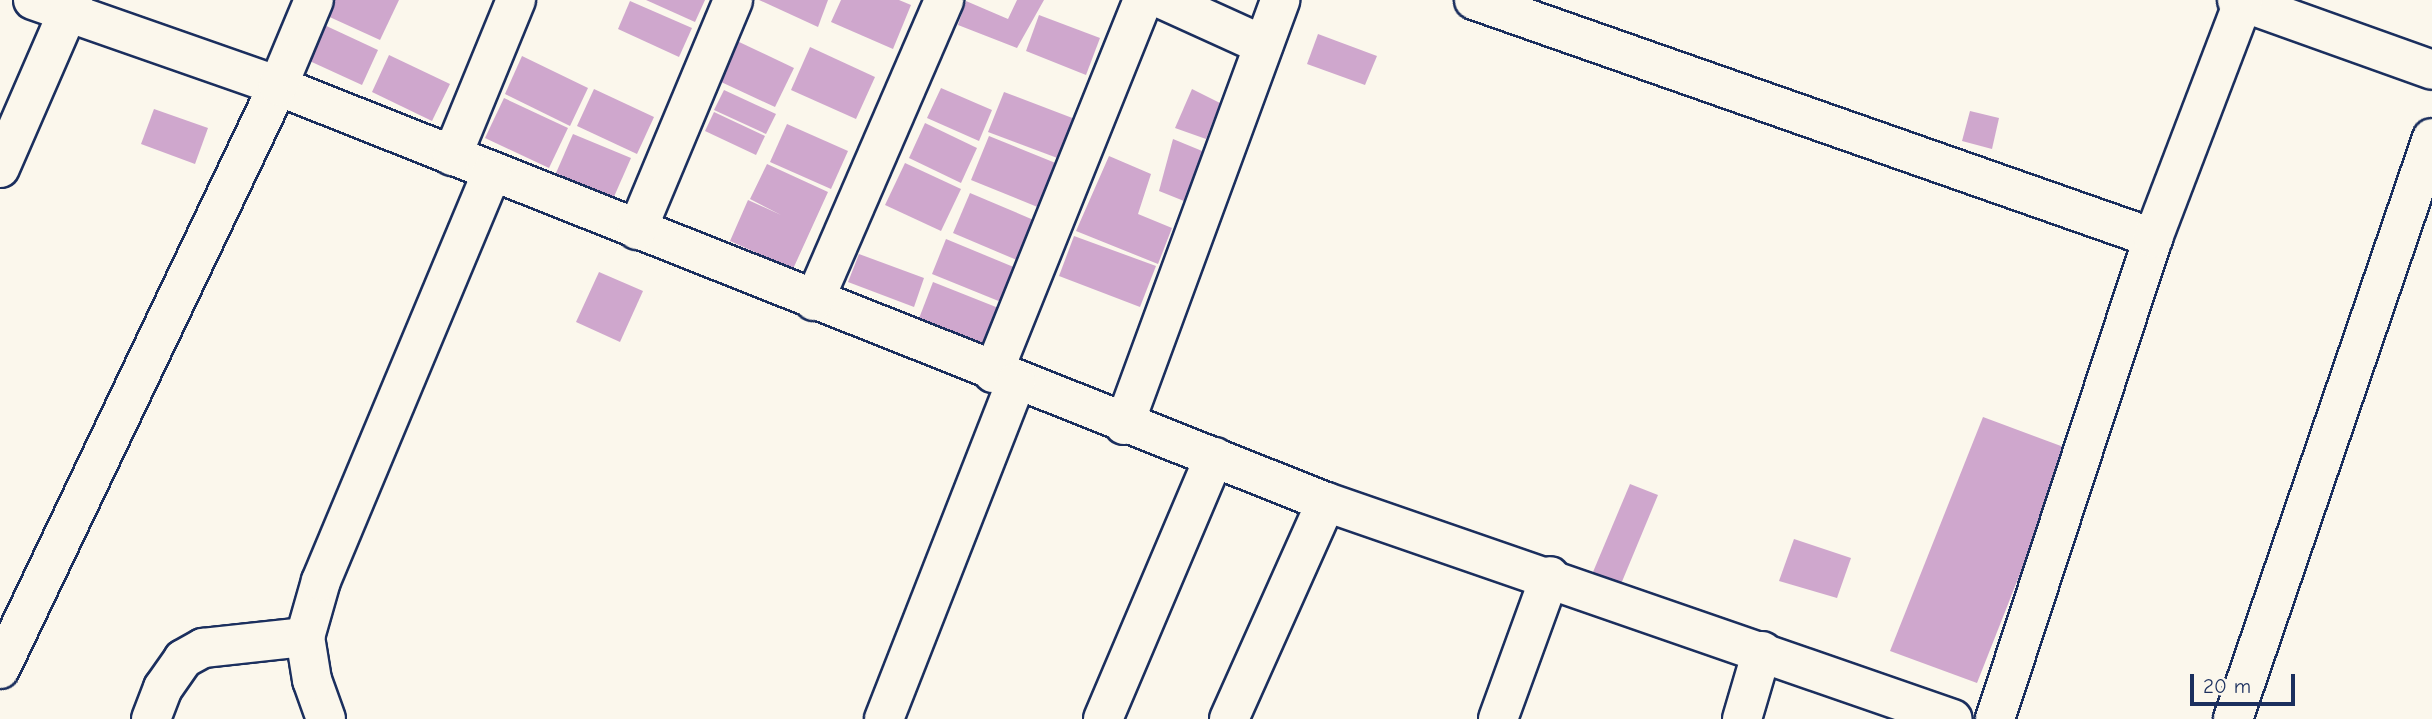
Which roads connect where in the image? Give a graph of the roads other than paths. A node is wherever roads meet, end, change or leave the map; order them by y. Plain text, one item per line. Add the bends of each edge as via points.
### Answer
1 (314, 0) edge
2 (516, 0) edge
3 (733, 0) edge
4 (944, 0) edge
5 (1143, 0) edge
6 (1164, 0) edge
7 (1280, 0) edge
8 (1474, 0) edge
9 (2240, 1) edge
10 (58, 3) edge
11 (1263, 45) junction
12 (2432, 70) edge
13 (278, 86) junction
14 (2432, 138) edge
15 (452, 156) junction
16 (0, 168) edge
17 (492, 172) junction
18 (637, 230) junction
19 (2153, 238) junction
20 (814, 301) junction
21 (1004, 377) junction
22 (1124, 425) junction
23 (1214, 457) junction
24 (1326, 502) junction
25 (1550, 576) junction
26 (305, 637) junction
27 (1762, 652) junction
28 (0, 669) edge
29 (151, 719) edge
30 (326, 719) edge
31 (884, 719) edge
32 (1103, 719) edge
33 (1229, 719) edge
34 (1498, 719) edge
35 (1742, 719) edge
36 (1953, 719) edge
37 (1995, 719) edge
38 (2233, 719) edge

1 - 13 street
2 - 15 street
3 - 18 street
4 - 20 street
5 - 21 street
6 - 11 street
7 - 11 street
8 - 19 street
9 - 12 street
9 - 19 street
10 - 13 street
10 - 16 street
11 - 22 street
13 - 15 street
13 - 28 street
14 - 38 street
15 - 17 street
17 - 18 street
17 - 26 street via 321,580
18 - 20 street
19 - 37 street
20 - 21 street
21 - 22 street
21 - 31 street
22 - 23 street
23 - 24 street
23 - 32 street
24 - 25 street
24 - 33 street
25 - 27 street
25 - 34 street
26 - 29 street via 203,648 183,659 163,688
26 - 30 street via 312,680
27 - 35 street
27 - 36 street

